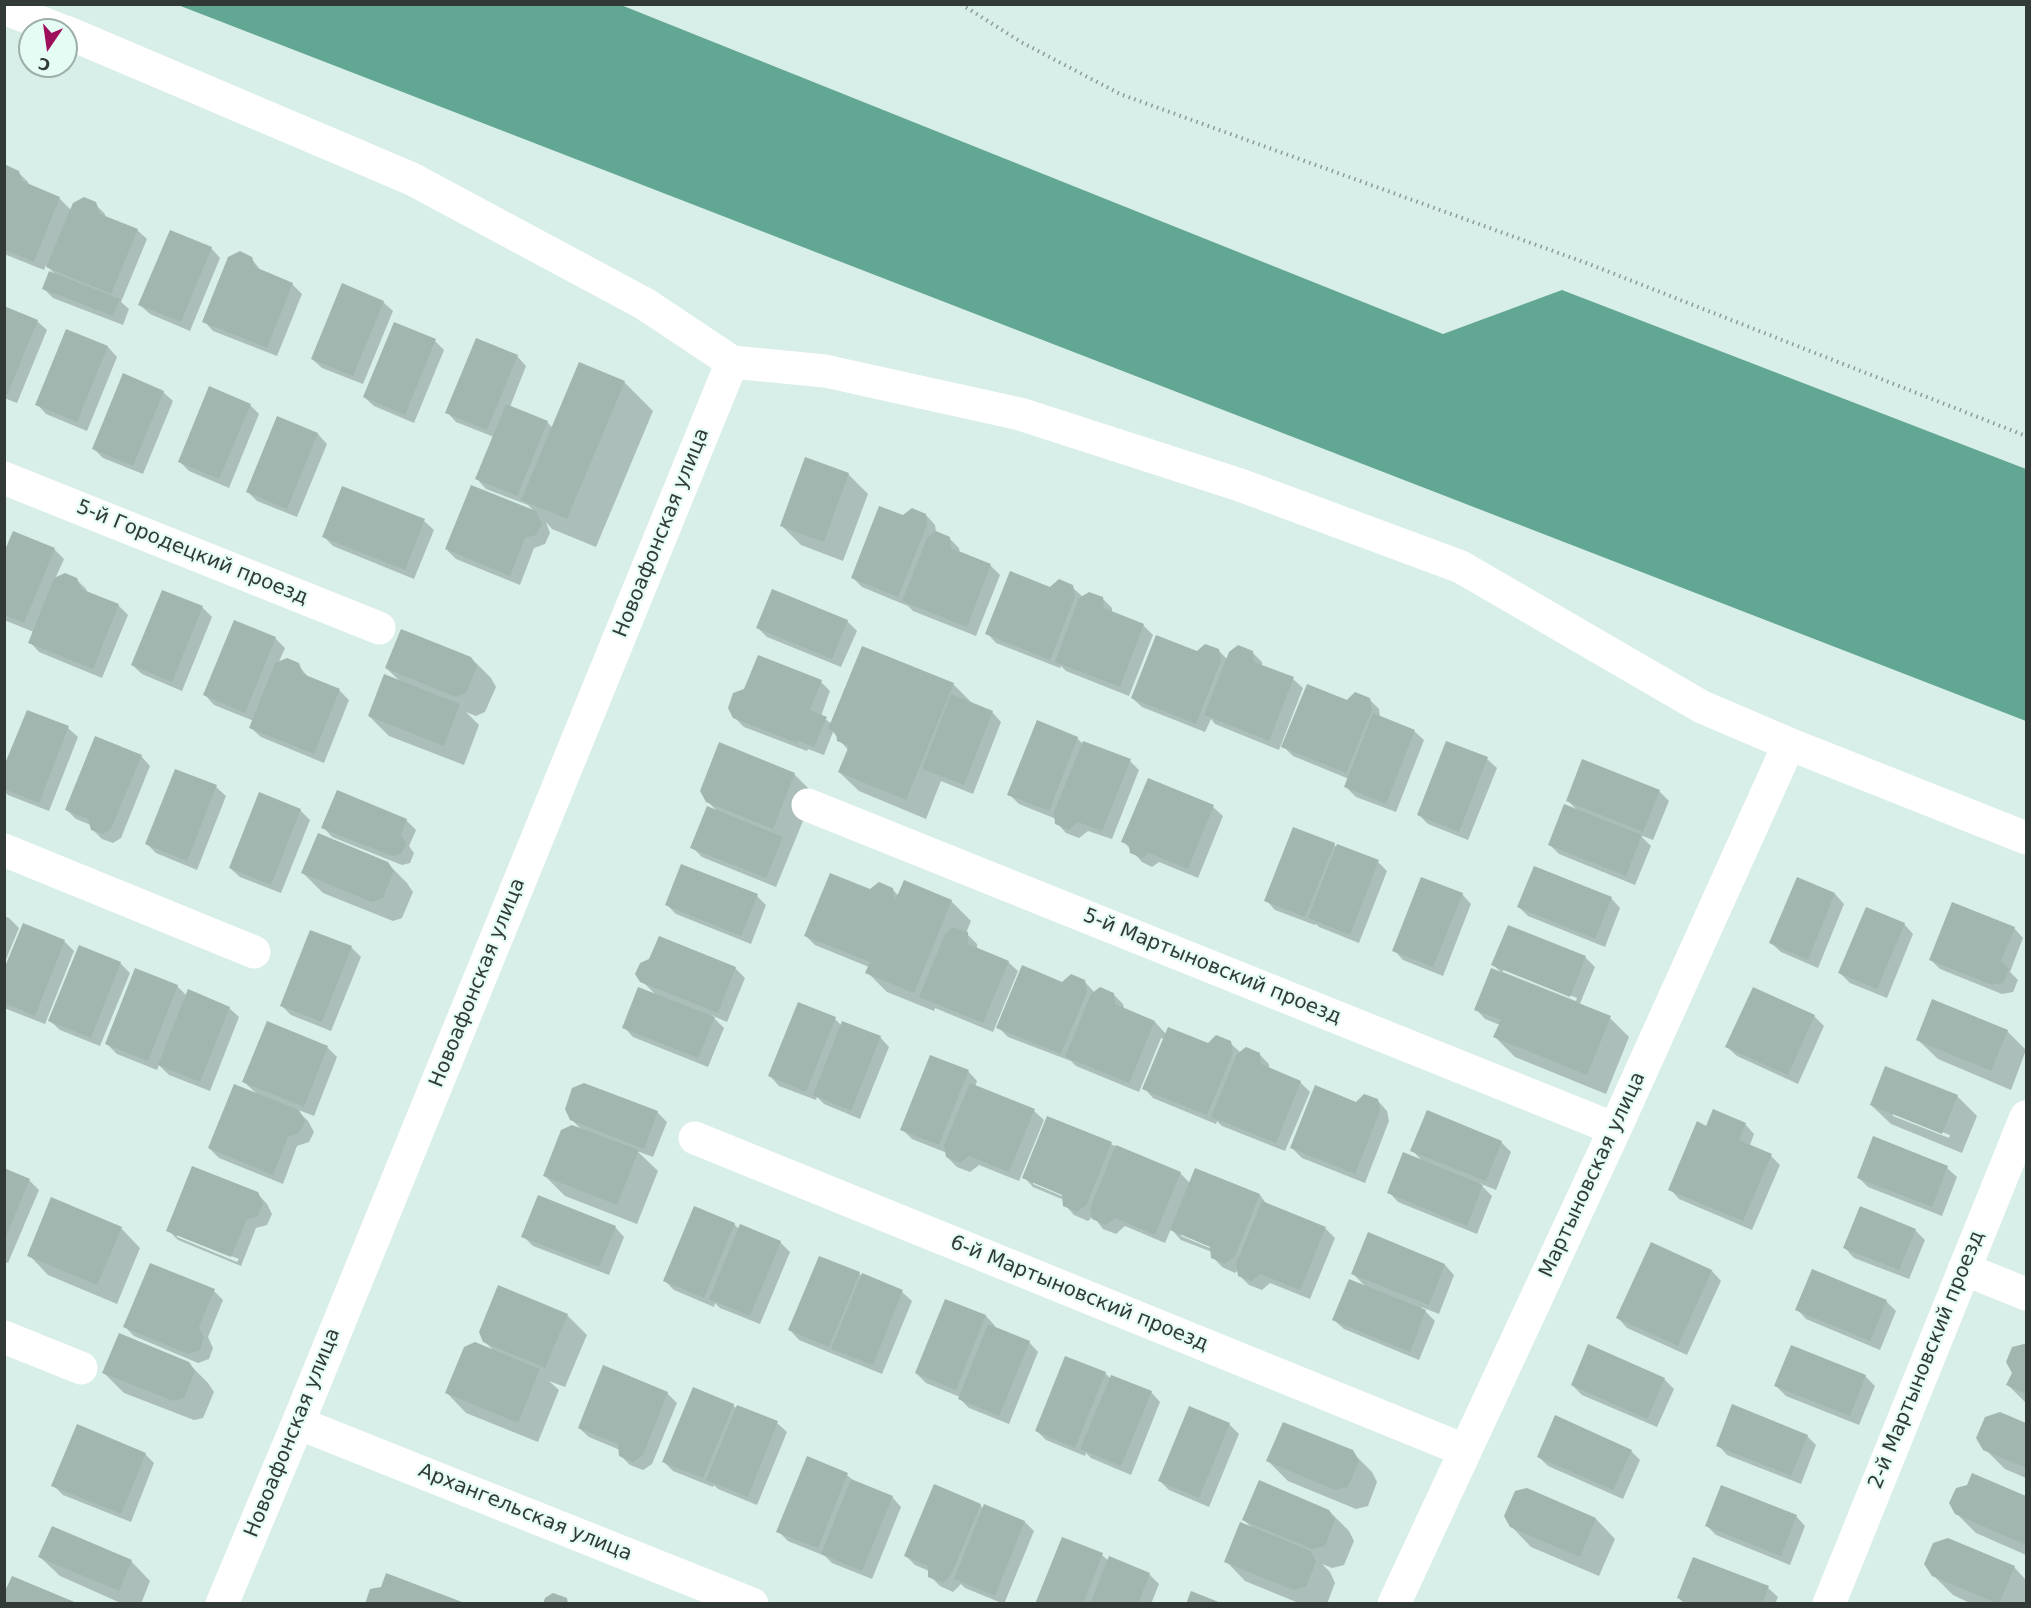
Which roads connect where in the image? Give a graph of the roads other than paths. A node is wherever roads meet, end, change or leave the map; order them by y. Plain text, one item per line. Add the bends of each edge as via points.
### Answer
1 (4, 8) edge
2 (29, 18) edge
3 (78, 37) edge
4 (732, 362) junction
5 (4, 478) edge
6 (379, 628) dead end
7 (1789, 744) junction
8 (808, 805) dead end
9 (2026, 838) edge
10 (4, 850) edge
11 (254, 952) dead end
12 (2026, 1117) edge
13 (1615, 1129) junction
14 (695, 1138) dead end
15 (1964, 1269) junction
16 (2026, 1294) edge
17 (4, 1337) edge
18 (81, 1368) dead end
19 (298, 1423) junction
20 (1464, 1450) junction
21 (1836, 1601) edge
22 (222, 1604) edge
23 (752, 1604) edge
24 (1394, 1604) edge

1 - 2 street
3 - 4 street via 412,178 645,304
4 - 7 street via 825,371 1020,414 1240,485 1461,567 1702,707
4 - 19 street, Новоафонская улица
5 - 6 street, 5-й Городецкий проезд
7 - 9 street
7 - 13 street, Мартыновская улица
8 - 13 street, 5-й Мартыновский проезд
10 - 11 street
12 - 15 street, 2-й Мартыновский проезд
13 - 20 street, Мартыновская улица
14 - 20 street, 6-й Мартыновский проезд
15 - 16 street
15 - 21 street, 2-й Мартыновский проезд
17 - 18 street
19 - 22 street, Новоафонская улица
19 - 23 street, Архангельская улица
20 - 24 street, Мартыновская улица

